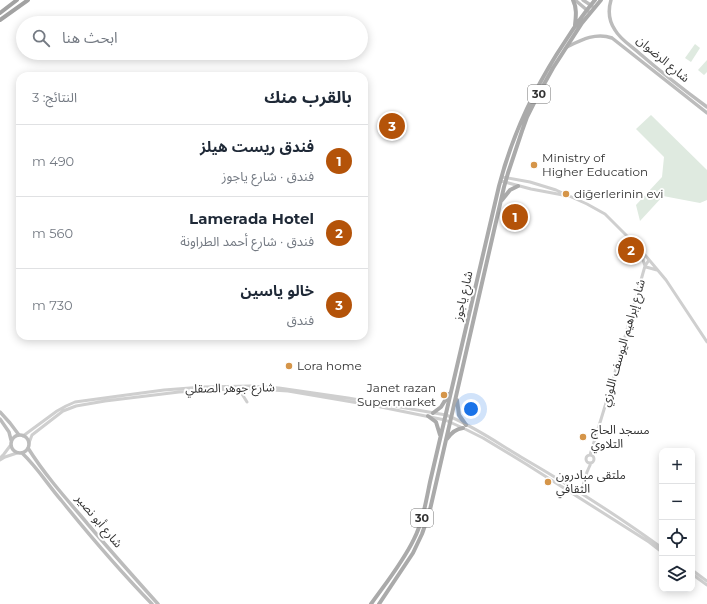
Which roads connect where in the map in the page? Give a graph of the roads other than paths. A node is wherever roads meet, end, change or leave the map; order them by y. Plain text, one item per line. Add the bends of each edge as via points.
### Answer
1 (17, 0) edge
2 (28, 0) edge
3 (574, 0) edge
4 (583, 0) edge
5 (595, 0) edge
6 (601, 0) edge
7 (611, 0) edge
8 (593, 6) junction
9 (589, 11) junction
10 (0, 13) edge
11 (0, 20) edge
12 (574, 27) junction
13 (618, 35) junction
14 (615, 40) junction
15 (567, 47) junction
16 (700, 102) junction
17 (697, 105) junction
18 (707, 111) edge
19 (504, 179) junction
20 (518, 186) junction
21 (567, 196) junction
22 (502, 200) junction
23 (644, 254) junction
24 (650, 261) junction
25 (645, 267) junction
26 (657, 270) junction
27 (707, 342) edge
28 (453, 386) junction
29 (235, 389) junction
30 (456, 395) junction
31 (247, 402) dead end
32 (0, 412) edge
33 (433, 413) junction
34 (446, 415) junction
35 (428, 416) junction
36 (452, 417) junction
37 (0, 419) edge
38 (445, 420) junction
39 (450, 422) junction
40 (464, 426) junction
41 (21, 436) junction
42 (441, 438) junction
43 (11, 440) junction
44 (29, 443) junction
45 (446, 443) junction
46 (10, 446) junction
47 (28, 448) junction
48 (17, 453) junction
49 (22, 453) junction
50 (591, 455) junction
51 (0, 459) edge
52 (589, 462) junction
53 (581, 493) junction
54 (659, 546) edge
55 (659, 550) edge
56 (695, 572) edge
57 (695, 576) edge
58 (707, 581) edge
59 (707, 585) edge
60 (152, 604) edge
61 (158, 604) edge
62 (371, 604) edge
63 (379, 604) edge

1 - 10 highway
2 - 11 highway
3 - 9 main road
3 - 12 main road
4 - 8 main road
5 - 8 main road, شارع ياجوز / 30
6 - 8 main road, شارع ياجوز / 30
7 - 13 main road via 609,11
8 - 9 main road, شارع ياجوز / 30
9 - 12 main road, شارع ياجوز / 30
9 - 15 main road, شارع ياجوز / 30
12 - 19 main road, شارع ياجوز / 30 via 531,99 514,140
13 - 14 main road
13 - 16 main road, شارع الرضوان
14 - 15 main road via 608,36 596,36
14 - 17 main road
15 - 19 main road, شارع ياجوز / 30 via 527,117
16 - 17 main road
16 - 18 main road, شارع الرضوان
17 - 18 main road
19 - 20 street
19 - 21 street via 530,182
19 - 22 main road, شارع ياجوز / 30
19 - 28 main road, شارع ياجوز / 30
20 - 21 street
20 - 22 main road via 510,190
21 - 23 street via 605,214
22 - 30 main road, شارع ياجوز / 30
23 - 24 street
23 - 25 street
24 - 25 street, شارع إبراهيم اليوسف اللوزي
24 - 26 street
25 - 26 street
25 - 50 street, شارع إبراهيم اليوسف اللوزي
26 - 27 street
28 - 33 main road via 444,403
28 - 34 main road, شارع ياجوز / 30
29 - 31 street
29 - 35 street, شارع جوهر الصقلي via 282,390
29 - 44 street, شارع جوهر الصقلي via 150,395 76,406 63,411 32,435
30 - 36 main road, شارع ياجوز / 30
30 - 40 main road via 459,415
32 - 41 main road
33 - 34 street, شارع جوهر الصقلي
33 - 41 street, شارع جوهر الصقلي via 280,388 203,387 76,402 57,411
34 - 36 street, شارع جوهر الصقلي
34 - 38 main road, شارع ياجوز / 30
35 - 38 street, شارع جوهر الصقلي
35 - 42 main road via 437,424
36 - 39 main road, شارع ياجوز / 30
36 - 40 street, شارع جوهر الصقلي
37 - 43 main road
38 - 39 street, شارع جوهر الصقلي
38 - 42 main road, شارع ياجوز / 30
39 - 40 street, شارع جوهر الصقلي
39 - 45 main road, شارع ياجوز / 30
40 - 45 main road via 453,432
40 - 53 street
40 - 55 street
41 - 43 main road
41 - 44 main road
42 - 62 main road, شارع ياجوز / 30 via 424,513 415,538
43 - 46 main road
44 - 47 main road
45 - 63 main road, شارع ياجوز / 30 via 422,534 409,561
46 - 48 main road
46 - 51 street
47 - 49 main road
47 - 61 main road, شارع أبو نصير via 84,521
48 - 49 main road
48 - 51 street
49 - 60 main road, شارع أبو نصير
50 - 52 street via 594,461
50 - 52 street via 586,457
52 - 53 street
53 - 54 street
56 - 58 street
57 - 59 street

